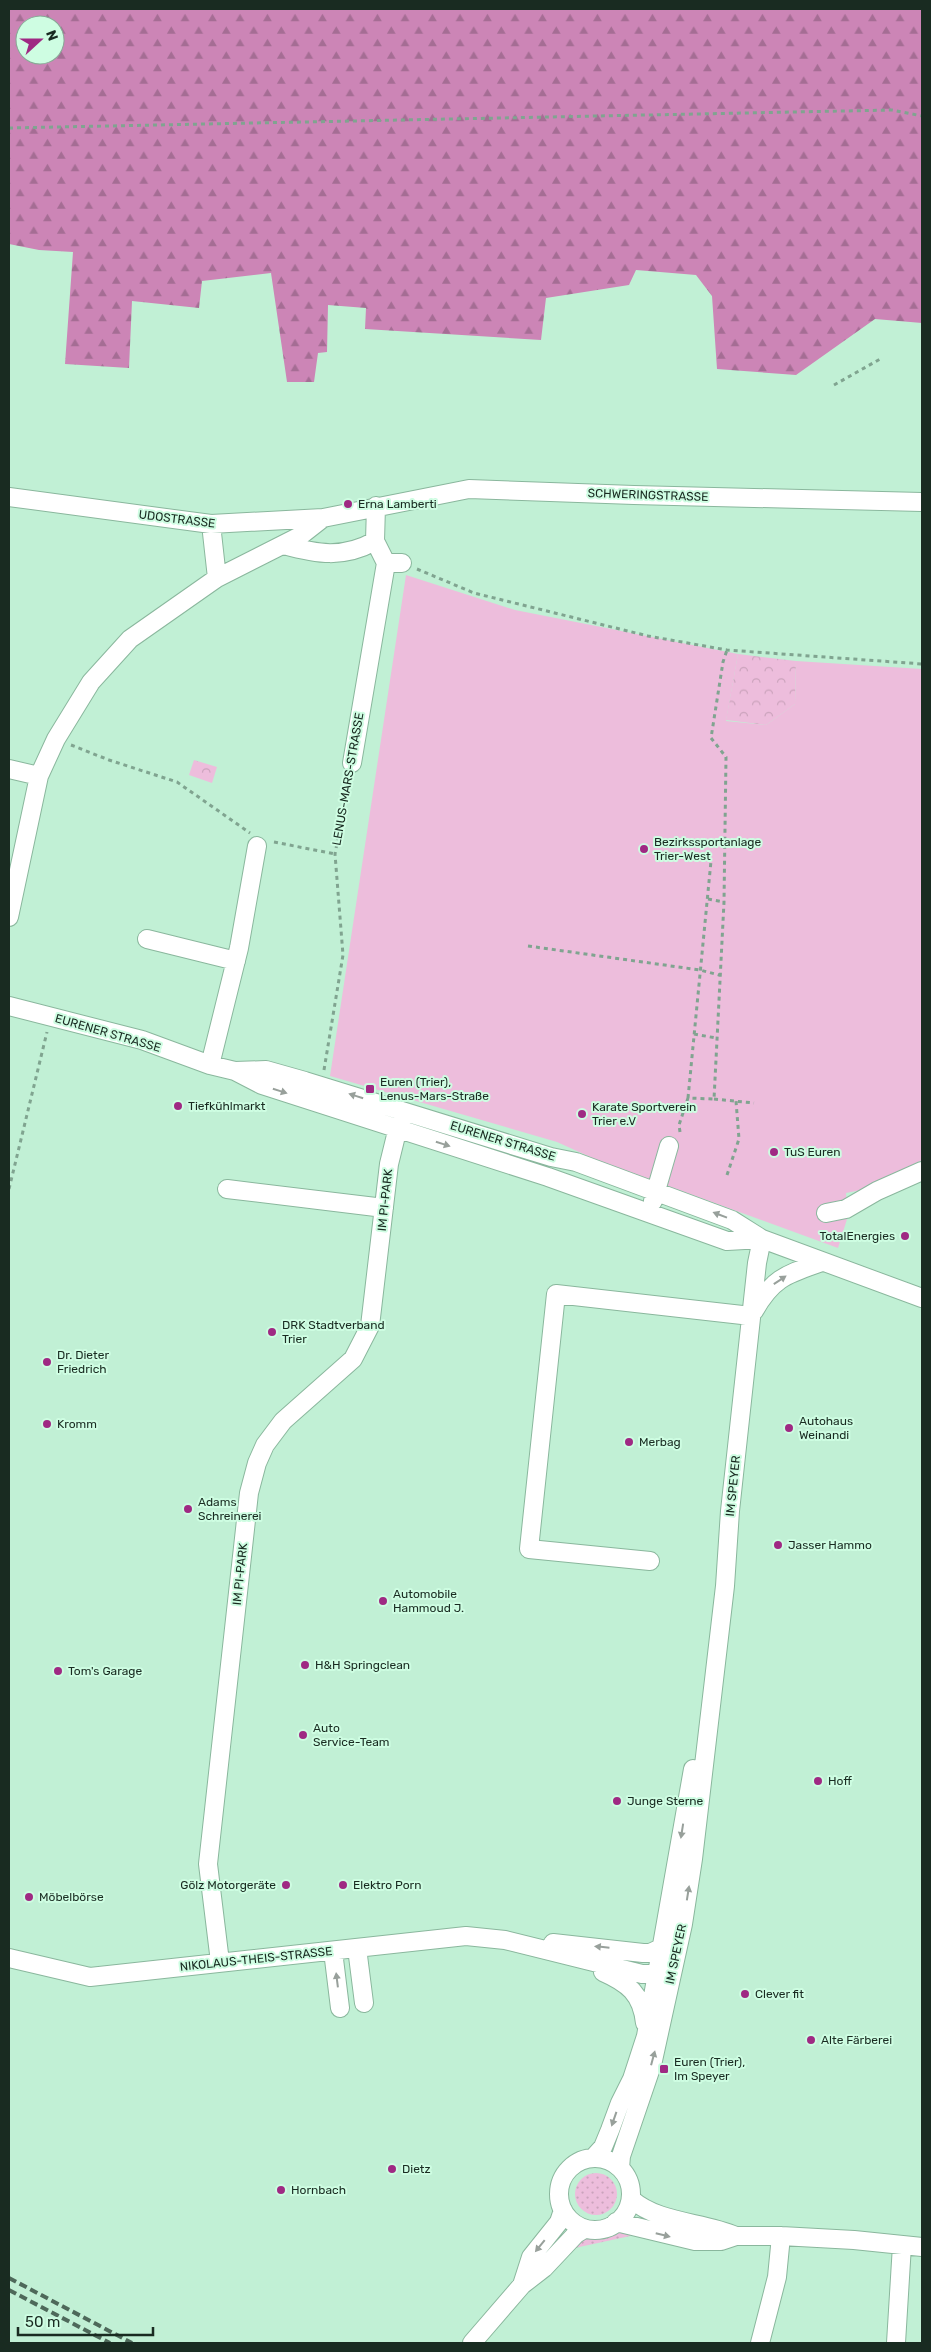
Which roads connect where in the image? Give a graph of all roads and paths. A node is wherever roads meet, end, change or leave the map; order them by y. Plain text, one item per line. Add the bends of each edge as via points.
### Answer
1 (922, 116) edge
2 (9, 128) edge
3 (882, 358) dead end
4 (834, 385) dead end
5 (9, 497) edge
6 (922, 502) edge
7 (376, 506) junction
8 (323, 518) junction
9 (212, 524) junction
10 (375, 541) junction
11 (284, 545) junction
12 (394, 563) junction
13 (217, 578) junction
14 (727, 650) junction
15 (922, 664) edge
16 (56, 739) junction
17 (352, 763) joint
18 (9, 769) edge
19 (39, 776) junction
20 (261, 842) junction
21 (335, 854) junction
22 (711, 861) dead end
23 (708, 899) junction
24 (724, 902) junction
25 (9, 917) edge
26 (147, 939) dead end
27 (528, 946) dead end
28 (236, 961) junction
29 (700, 970) junction
30 (719, 975) junction
31 (9, 1006) edge
32 (51, 1017) junction
33 (694, 1034) junction
34 (716, 1038) junction
35 (210, 1064) junction
36 (235, 1071) junction
37 (321, 1085) junction
38 (688, 1098) junction
39 (714, 1099) junction
40 (736, 1101) junction
41 (754, 1103) dead end
42 (402, 1111) junction
43 (396, 1129) junction
44 (674, 1140) joint
45 (551, 1157) junction
46 (922, 1171) edge
47 (727, 1175) dead end
48 (548, 1178) junction
49 (9, 1189) edge
50 (227, 1189) dead end
51 (656, 1190) junction
52 (384, 1208) junction
53 (826, 1213) dead end
54 (650, 1214) junction
55 (762, 1239) junction
56 (822, 1262) junction
57 (922, 1298) edge
58 (752, 1316) junction
59 (650, 1560) dead end
60 (707, 1734) junction
61 (505, 1940) junction
62 (357, 1948) junction
63 (333, 1951) junction
64 (9, 1958) edge
65 (220, 1962) junction
66 (590, 1963) junction
67 (661, 1966) junction
68 (364, 2004) dead end
69 (340, 2008) dead end
70 (646, 2036) junction
71 (593, 2158) junction
72 (620, 2168) junction
73 (632, 2199) junction
74 (564, 2210) junction
75 (616, 2222) junction
76 (584, 2229) junction
77 (736, 2236) junction
78 (781, 2236) junction
79 (902, 2245) junction
80 (922, 2247) edge
81 (522, 2285) junction
82 (472, 2343) edge
83 (760, 2343) edge
84 (896, 2343) edge

1 - 2 path via 892,110
3 - 4 path
5 - 9 street, UDOSTRASSE
6 - 7 street, SCHWERINGSTRASSE via 469,489
7 - 8 street, UDOSTRASSE
7 - 10 street
8 - 9 street, UDOSTRASSE
8 - 11 street
9 - 13 street
10 - 11 street via 359,550 317,554
10 - 12 street
11 - 13 street
12 - 14 path via 474,593 648,636
12 - 17 street, LENUS-MARS-STRASSE
13 - 16 street via 130,639 91,682
14 - 15 path
14 - 24 path via 711,738 726,757
16 - 19 street
16 - 20 path via 177,782
17 - 21 path, LENUS-MARS-STRASSE
18 - 19 street
19 - 25 street
20 - 21 path
20 - 28 street
21 - 37 path, LENUS-MARS-STRASSE via 343,955
22 - 23 path
23 - 24 path
23 - 29 path
24 - 30 path
26 - 28 street
27 - 29 path
28 - 35 street
29 - 30 path
29 - 33 path
30 - 34 path
31 - 32 street, EURENER STRASSE
32 - 35 street, EURENER STRASSE via 142,1040
32 - 49 path
33 - 34 path
33 - 38 path
34 - 39 path
35 - 36 street, EURENER STRASSE
36 - 37 street, EURENER STRASSE via 266,1070
36 -> 43 street, EURENER STRASSE via 262,1085
42 -> 37 street, EURENER STRASSE
38 - 39 path
38 - 44 path
39 - 40 path
40 - 41 path
40 - 47 path via 739,1139
42 - 43 street, IM PI-PARK
42 - 45 street, EURENER STRASSE
43 -> 48 street, EURENER STRASSE
43 - 52 street, IM PI-PARK
44 - 51 street
45 - 48 street
45 - 51 street, EURENER STRASSE via 576,1162
46 - 53 street via 877,1190 846,1208
48 - 54 street, EURENER STRASSE
50 - 52 street
51 - 54 street
55 -> 51 street, EURENER STRASSE via 732,1220
52 - 65 street, IM PI-PARK via 374,1308 364,1342 346,1366 277,1428 265,1445 249,1493 208,1864
54 - 55 street, EURENER STRASSE via 727,1242
55 - 56 street, EURENER STRASSE
55 - 58 street, IM SPEYER
56 - 57 street, EURENER STRASSE
58 -> 56 street via 762,1297 775,1283 788,1274
58 - 59 street via 556,1294 529,1549
58 - 60 street, IM SPEYER
60 -> 67 street, IM SPEYER via 699,1746 692,1775
67 -> 60 street, IM SPEYER via 677,1958 693,1859
61 - 62 street, NIKOLAUS-THEIS-STRASSE via 466,1936
61 - 66 street, NIKOLAUS-THEIS-STRASSE
67 -> 61 street, NIKOLAUS-THEIS-STRASSE via 572,1944
62 - 63 street, NIKOLAUS-THEIS-STRASSE
62 - 68 street
63 - 65 street, NIKOLAUS-THEIS-STRASSE
69 -> 63 street
64 - 65 street, NIKOLAUS-THEIS-STRASSE via 90,1977
66 - 67 street, NIKOLAUS-THEIS-STRASSE via 642,1974
66 - 70 street, NIKOLAUS-THEIS-STRASSE via 633,1990 644,2009
67 - 70 street, IM SPEYER
72 -> 67 street, IM SPEYER via 621,2156 652,2065
70 -> 71 street, IM SPEYER via 603,2147
71 - 72 street via 606,2159
71 - 74 street via 574,2165 564,2175 560,2190
72 - 73 street
73 - 75 street
73 - 77 street via 659,2215
74 - 76 street via 571,2221
74 -> 81 street via 559,2222 531,2256
75 - 76 street via 601,2229
75 -> 77 street via 686,2240 720,2241
76 - 81 street
77 - 78 street
78 - 79 street
78 - 83 street via 777,2277
79 - 80 street
79 - 84 street
81 - 82 street

